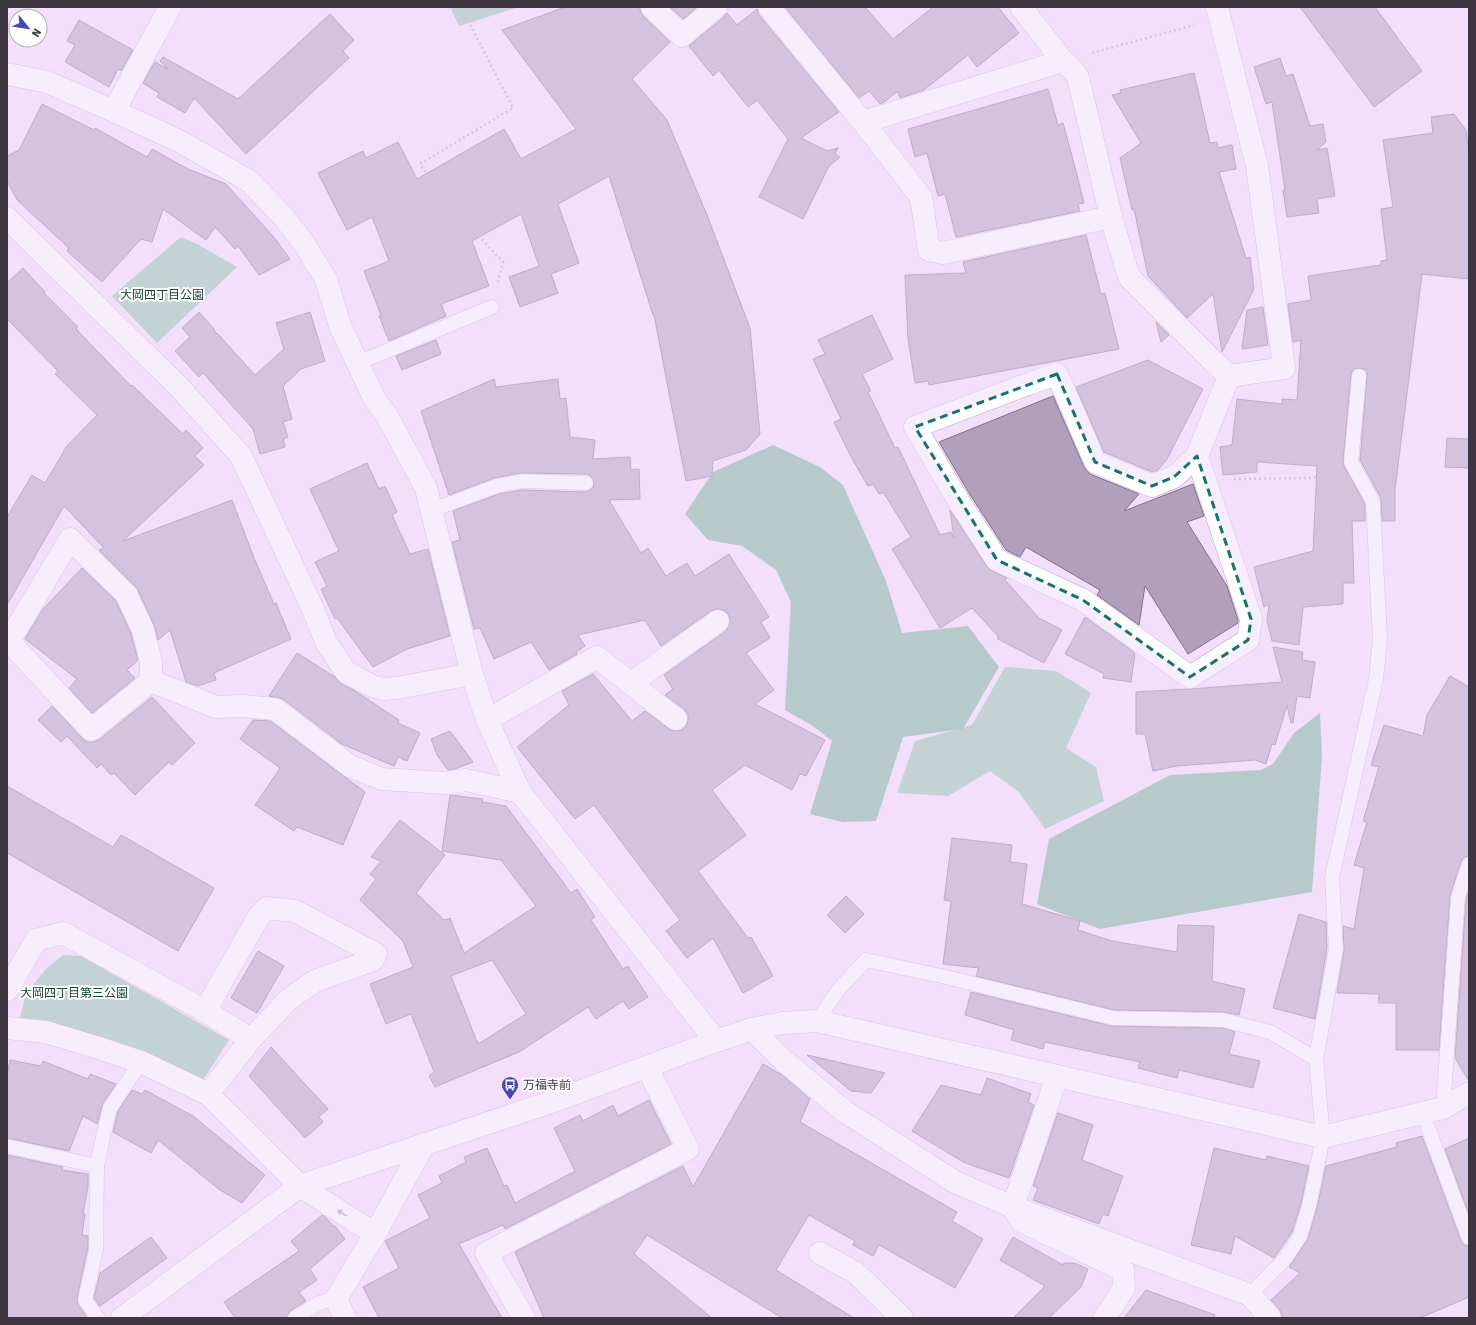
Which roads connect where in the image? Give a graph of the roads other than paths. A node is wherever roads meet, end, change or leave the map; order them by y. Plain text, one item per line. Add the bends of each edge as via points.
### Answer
1 (170, 7) edge
2 (652, 7) edge
3 (716, 7) edge
4 (769, 7) edge
5 (1021, 7) edge
6 (1218, 12) edge
7 (1063, 61) junction
8 (7, 74) edge
9 (114, 111) junction
10 (863, 122) junction
11 (1111, 217) junction
12 (7, 218) edge
13 (492, 307) road end
14 (358, 363) junction
15 (1229, 376) junction
16 (1359, 376) road end
17 (1198, 456) junction
18 (586, 483) dead end
19 (432, 510) junction
20 (718, 621) dead end
21 (472, 674) junction
22 (151, 681) junction
23 (631, 683) junction
24 (676, 719) dead end
25 (487, 720) junction
26 (520, 792) junction
27 (1469, 864) edge
28 (7, 990) edge
29 (205, 1011) junction
30 (817, 1021) junction
31 (7, 1028) edge
32 (752, 1029) junction
33 (251, 1039) junction
34 (716, 1041) junction
35 (1316, 1059) junction
36 (141, 1062) junction
37 (647, 1066) junction
38 (1057, 1076) junction
39 (1469, 1093) edge
40 (208, 1094) junction
41 (1433, 1111) junction
42 (1323, 1137) junction
43 (424, 1144) junction
44 (7, 1146) edge
45 (97, 1166) junction
46 (300, 1186) junction
47 (1013, 1207) junction
48 (375, 1234) junction
49 (1469, 1238) edge
50 (820, 1252) dead end
51 (1250, 1295) junction
52 (336, 1299) junction
53 (98, 1318) edge
54 (122, 1318) edge
55 (295, 1318) edge
56 (345, 1318) edge
57 (524, 1318) edge
58 (902, 1318) edge
59 (1105, 1318) edge
60 (1270, 1318) edge

1 - 9 street
2 - 3 street via 682,36
4 - 10 street
5 - 7 street
6 - 15 street via 1257,166 1284,368
7 - 10 street
7 - 11 street via 1078,77
8 - 9 street via 47,82
9 - 14 street via 179,141 249,181 281,214 326,279 340,326
10 - 11 street via 921,198 930,250 943,254
11 - 15 street via 1129,277
12 - 21 street via 180,388 241,456 326,642 346,672 383,689
13 - 14 lane
14 - 19 street via 374,398 387,416 426,488
15 - 17 street
16 - 35 lane via 1351,462 1373,502 1380,639 1376,679 1332,877 1336,949
17 - 17 street via 1174,477 1152,486 1095,462 1057,374 915,427 997,560 1083,600 1190,677 1248,640 1251,619
18 - 19 lane via 521,481 497,486
19 - 21 street
20 - 23 street
21 - 25 street
22 - 22 street via 91,730 9,641 70,539 126,594 143,630 151,662
22 - 26 street via 216,707 275,709 350,766 382,779 446,783 466,780
23 - 24 street
23 - 25 street via 597,657
25 - 26 street
26 - 34 street
27 - 41 lane via 1458,897
28 - 29 street via 36,940 63,933
29 - 33 street
29 - 33 street via 259,916 267,908 295,911 376,954 373,960 315,981 289,999
30 - 32 street via 783,1023
30 - 35 lane via 839,990 866,960 1113,1018 1223,1020 1270,1032
30 - 38 street
31 - 36 street via 46,1032
32 - 34 street
32 - 47 street via 782,1059 844,1111 955,1182
33 - 40 street
34 - 37 street
35 - 42 lane
36 - 40 street
36 - 45 lane via 110,1108
37 - 43 street via 557,1100
37 - 57 street via 688,1149 486,1253
38 - 42 street
38 - 47 street
39 - 41 street
40 - 46 street
41 - 42 street
41 - 49 lane
42 - 51 lane via 1300,1236 1285,1259
43 - 46 street
43 - 48 street
44 - 45 lane
45 - 53 lane via 96,1250 85,1300
48 -> 46 street
46 - 54 street
47 - 51 street
47 - 59 street via 1021,1221 1123,1270 1124,1288
48 - 52 street
50 - 58 street via 856,1273
51 - 60 street
52 - 55 lane via 320,1303
52 - 56 street

